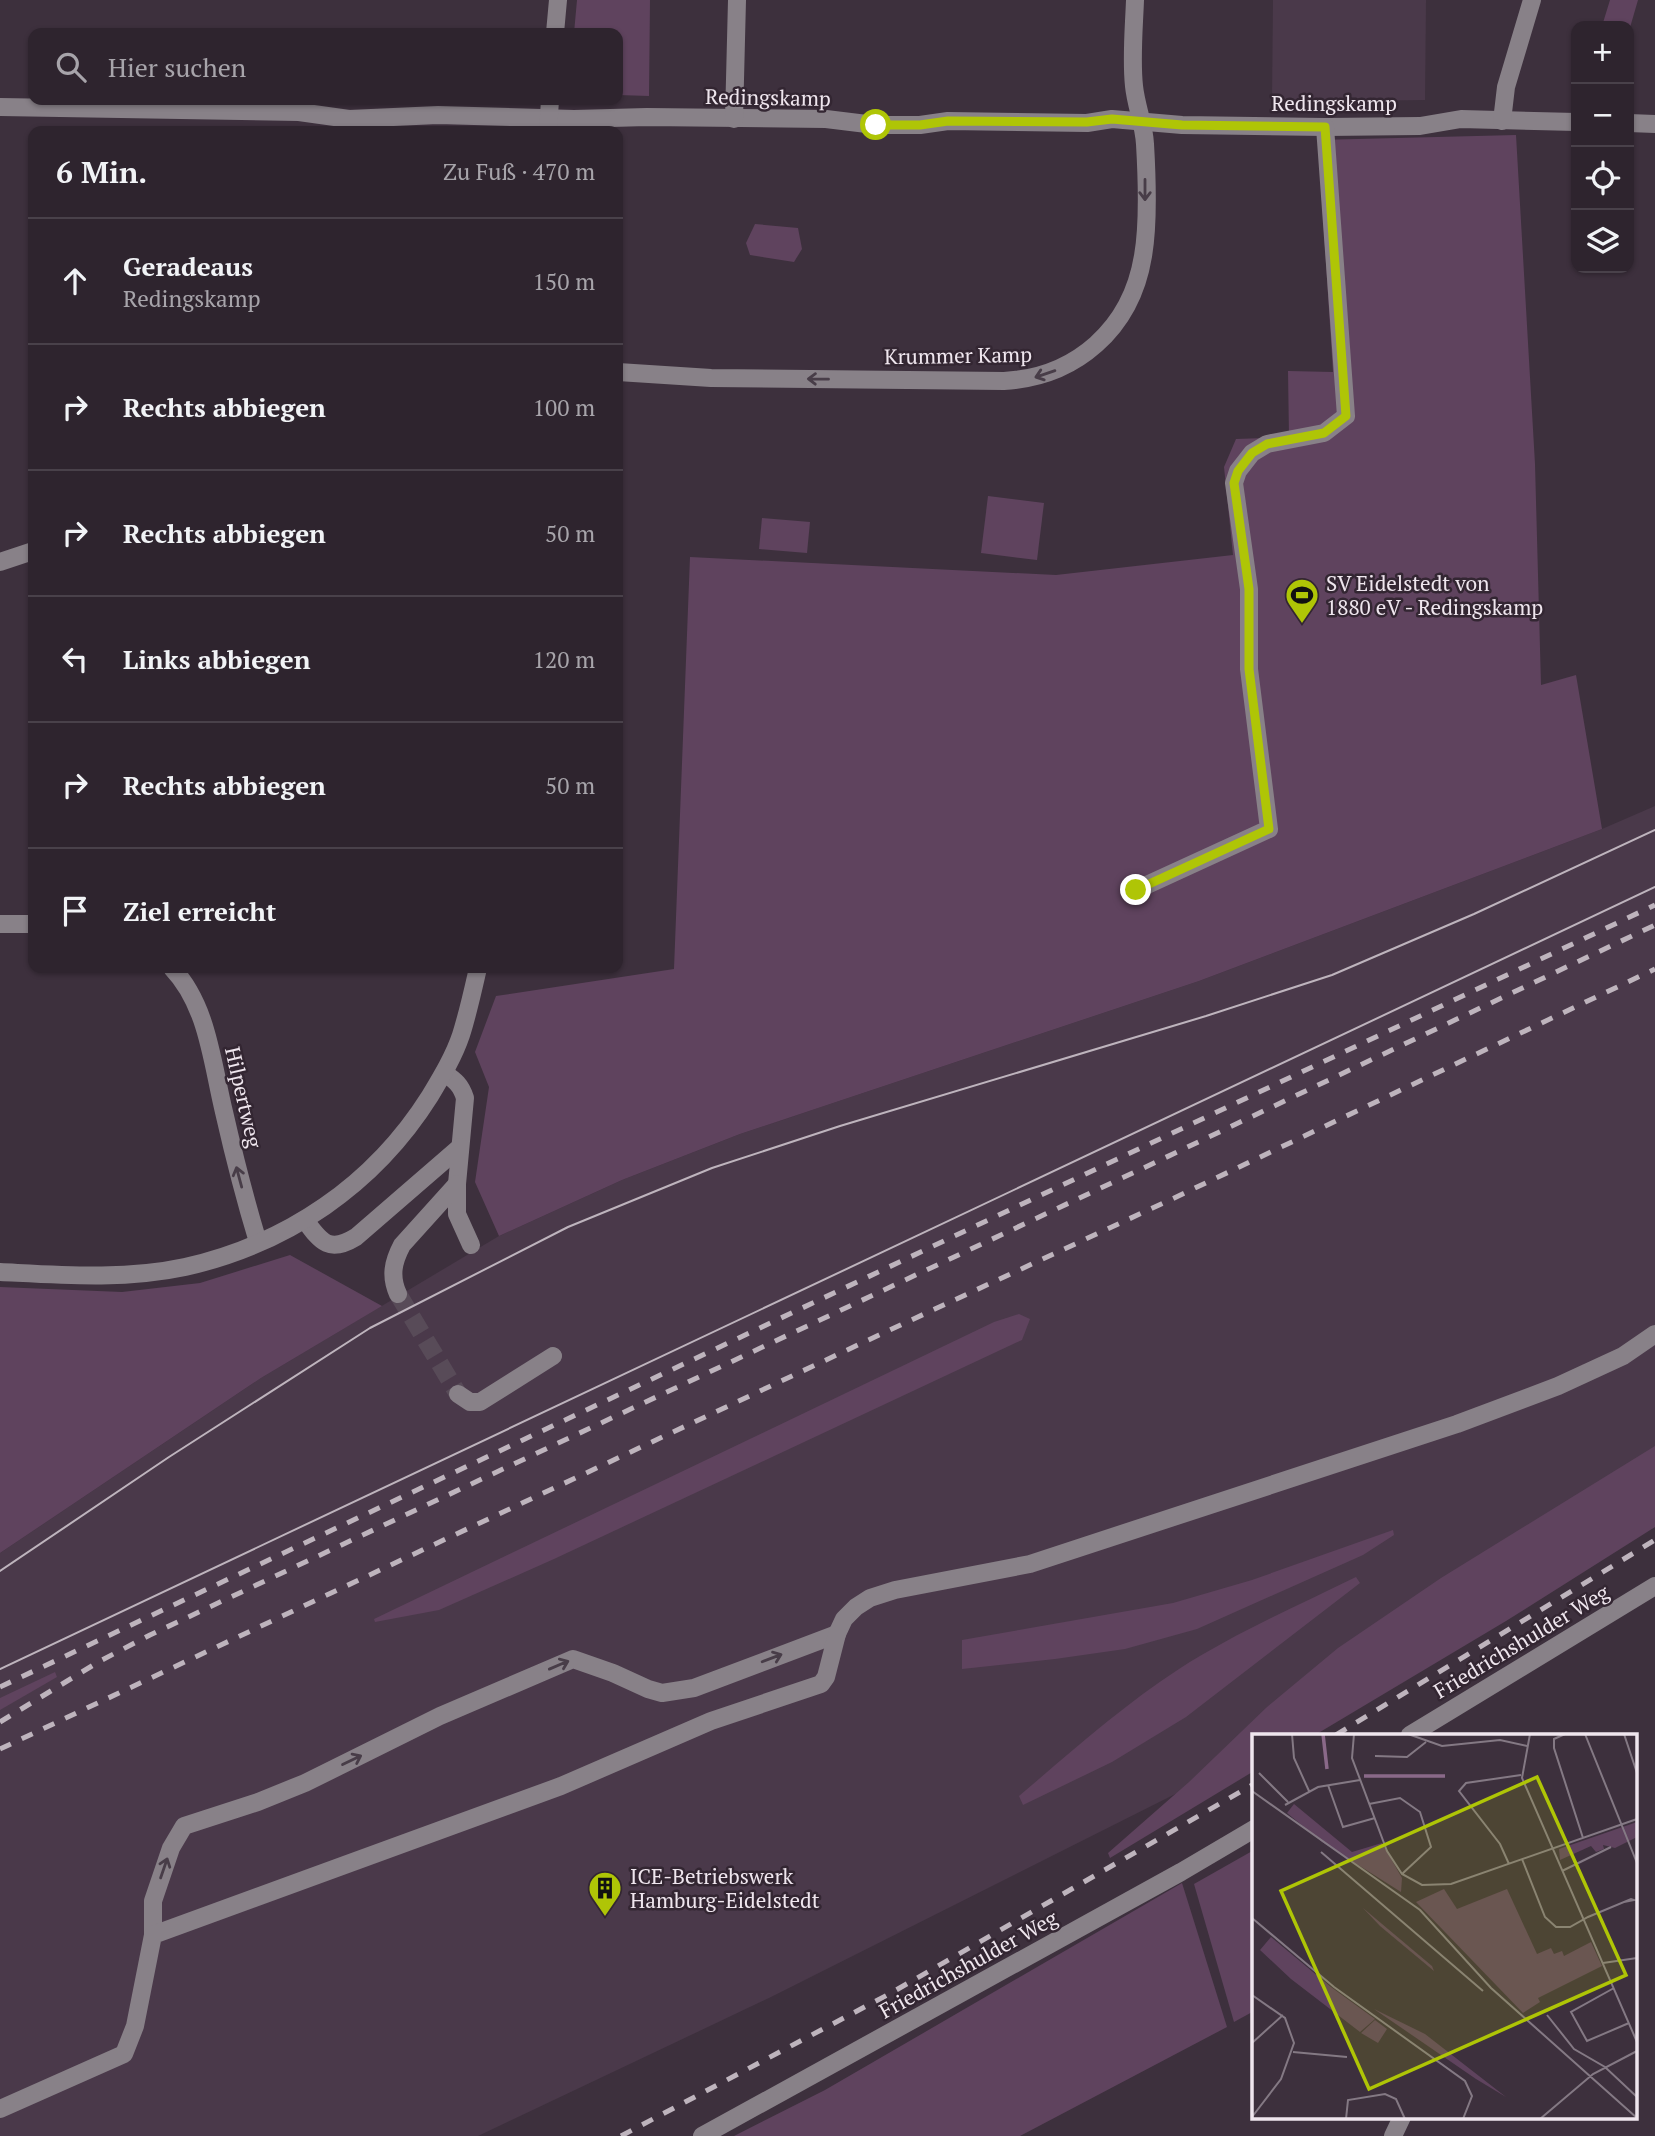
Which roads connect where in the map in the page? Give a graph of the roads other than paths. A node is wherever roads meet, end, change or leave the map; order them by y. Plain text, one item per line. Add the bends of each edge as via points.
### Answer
1 (558, 0) edge
2 (737, 0) edge
3 (1135, 0) edge
4 (1532, 0) edge
5 (555, 28) edge
6 (550, 105) edge
7 (0, 107) edge
8 (734, 119) junction
9 (1502, 121) junction
10 (1143, 122) junction
11 (1571, 122) edge
12 (448, 123) edge
13 (1634, 123) edge
14 (1655, 124) edge
15 (548, 125) edge
16 (1325, 127) junction
17 (623, 372) edge
18 (28, 553) edge
19 (0, 562) edge
20 (1136, 890) dead end
21 (0, 924) edge
22 (28, 924) edge
23 (176, 973) edge
24 (477, 973) edge
25 (444, 1073) junction
26 (460, 1147) junction
27 (457, 1185) junction
28 (305, 1220) junction
29 (258, 1242) junction
30 (471, 1245) dead end
31 (0, 1272) edge
32 (398, 1294) tunnel mouth
33 (1655, 1334) edge
34 (553, 1356) dead end
35 (458, 1394) dead end
36 (1655, 1586) edge
37 (837, 1634) junction
38 (1412, 1734) edge
39 (1252, 1830) edge
40 (152, 1935) junction
41 (0, 2109) edge
42 (1402, 2118) edge
43 (702, 2136) edge
44 (1393, 2136) edge

1 - 5 street
2 - 8 street
3 - 10 street, Krummer Kamp via 1134,85
4 - 9 street via 1506,87
6 - 15 street
7 - 12 street, Redingskamp via 299,112
8 - 10 street, Redingskamp via 826,119 887,125
8 - 15 street, Redingskamp
9 - 11 street, Redingskamp
9 - 16 street, Redingskamp
10 - 16 street, Redingskamp
10 -> 17 street, Krummer Kamp via 1145,239 1138,275 1108,334 1061,368 1042,376 1003,381 711,378
12 - 15 street, Redingskamp
13 - 14 street
16 - 20 street via 1346,416 1324,433 1267,444 1252,453 1234,483 1249,589 1249,669 1269,829
18 - 19 street
21 - 22 street
29 -> 23 street, Hilpertweg via 202,1017
24 - 25 street via 460,1037
25 - 26 street via 462,1087 466,1098
25 - 28 street via 370,1172
26 - 27 street
26 - 28 street via 345,1244 335,1246 319,1239
27 - 30 street via 457,1214
27 - 32 street via 396,1256 393,1282
28 - 29 street
29 - 31 street via 220,1257 160,1271
33 - 37 street via 1623,1356 1558,1386 1457,1424 1030,1564 870,1598 844,1619
34 - 35 street via 481,1402 470,1402
36 - 38 street, Friedrichshulder Weg
37 - 40 street via 821,1684 711,1721 561,1786
40 -> 37 street via 153,1901 171,1848 184,1826 305,1783 440,1716 573,1659 662,1693 694,1688
39 - 43 street, Friedrichshulder Weg
40 - 41 street via 135,2026 124,2054
42 - 44 street

